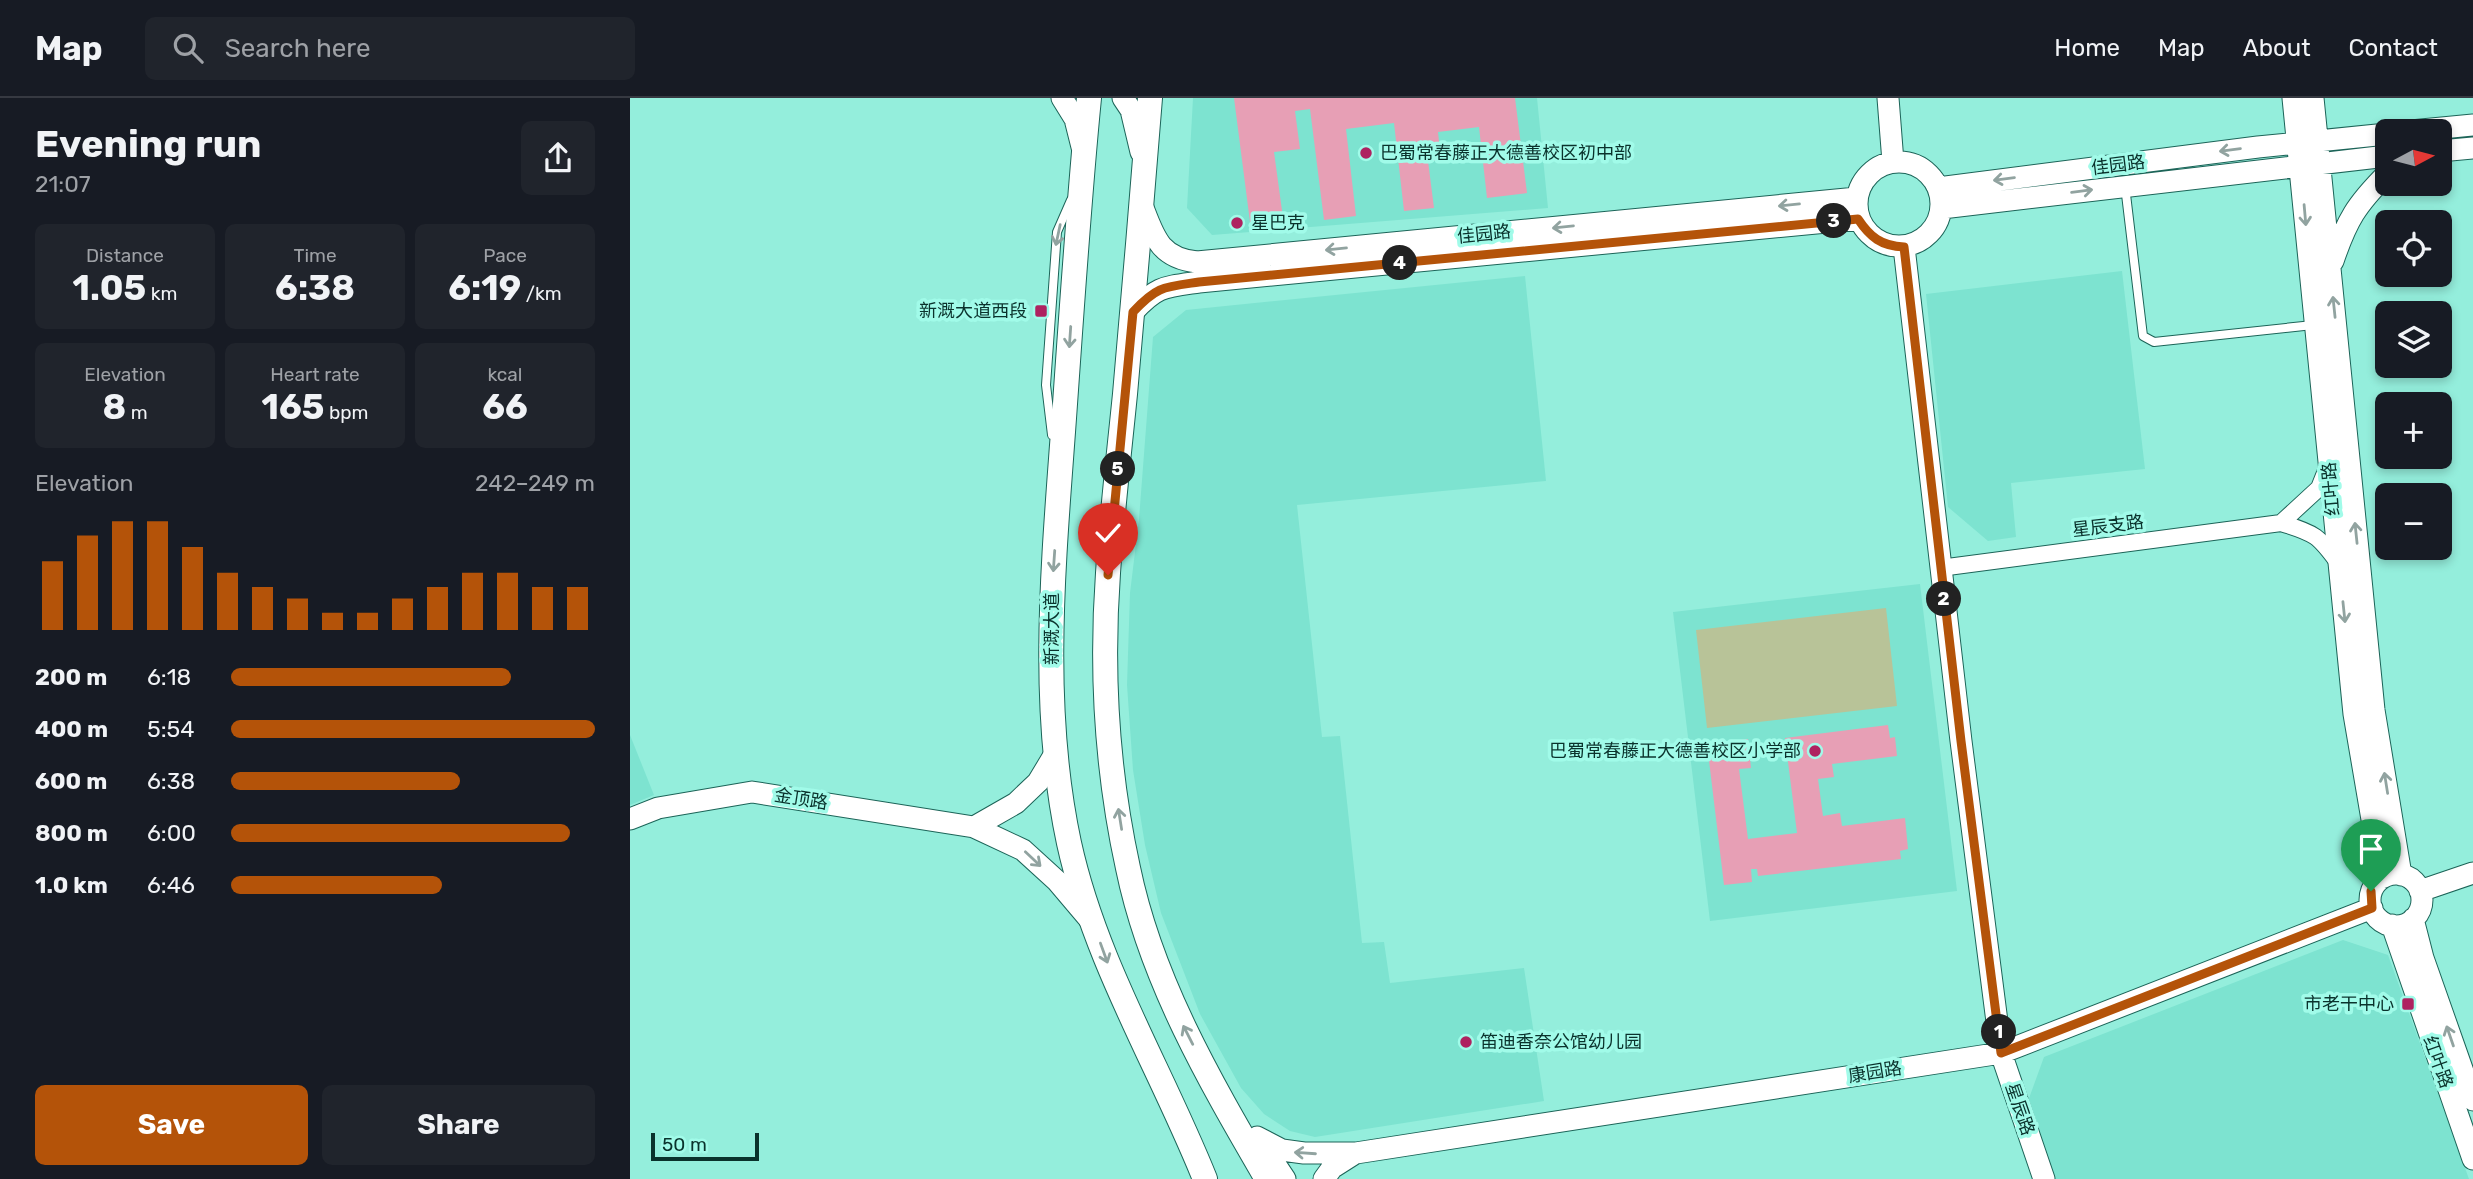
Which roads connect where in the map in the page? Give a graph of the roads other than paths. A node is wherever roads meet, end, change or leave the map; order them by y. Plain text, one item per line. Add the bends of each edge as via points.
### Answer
1 (1062, 98) edge
2 (1089, 98) edge
3 (1123, 98) edge
4 (1150, 98) edge
5 (1888, 98) edge
6 (2292, 98) edge
7 (2313, 98) edge
8 (2473, 125) edge
9 (2452, 127) edge
10 (2375, 135) edge
11 (2308, 141) junction
12 (2258, 147) junction
13 (2473, 148) edge
14 (2452, 150) edge
15 (2375, 157) edge
16 (1893, 162) junction
17 (1083, 163) junction
18 (2311, 164) junction
19 (1144, 171) junction
20 (2125, 186) junction
21 (2375, 186) edge
22 (1940, 198) junction
23 (1142, 205) junction
24 (1857, 208) junction
25 (1904, 247) junction
26 (2330, 269) junction
27 (1133, 312) junction
28 (2316, 324) junction
29 (2329, 463) junction
30 (2281, 523) junction
31 (2339, 564) junction
32 (1940, 568) junction
33 (1056, 752) junction
34 (630, 819) edge
35 (974, 827) junction
36 (2473, 873) edge
37 (2391, 876) junction
38 (2420, 891) junction
39 (2372, 908) junction
40 (2413, 919) junction
41 (1094, 925) junction
42 (2392, 925) junction
43 (2001, 1053) junction
44 (1219, 1096) junction
45 (2473, 1100) edge
46 (1188, 1136) junction
47 (1256, 1137) junction
48 (1356, 1153) junction
49 (2473, 1159) edge
50 (1197, 1179) edge
51 (1205, 1179) edge
52 (1267, 1179) edge
53 (1285, 1179) edge
54 (1324, 1179) edge
55 (2044, 1179) edge

1 - 17 main road via 1075,119
2 - 17 main road, 新溉大道
3 - 19 main road via 1131,110
4 - 19 main road
5 - 16 main road
6 - 11 main road, 红叶路
6 - 12 main road via 2273,136
7 - 11 main road, 红叶路
8 - 9 main road
10 - 11 main road, 佳园路
11 - 12 main road, 佳园路
11 - 18 main road, 红叶路
12 -> 22 main road, 佳园路
13 - 14 main road
15 - 18 main road, 佳园路
16 - 22 main road via 1925,171
16 - 24 main road via 1865,178
17 -> 33 main road, 新溉大道 via 1053,577
18 - 20 main road, 佳园路
18 - 26 main road, 红叶路
18 -> 28 main road, 红叶路
19 - 23 main road
22 -> 20 main road, 佳园路
20 - 28 lane via 2143,336 2154,342
21 - 26 main road via 2343,230
22 - 25 main road via 1934,228
24 -> 23 main road, 佳园路 via 1197,262 1180,260 1164,250
23 - 27 main road
24 - 25 main road via 1869,234 1879,242
24 - 27 main road, 佳园路 via 1166,286 1150,293
25 - 32 main road, 星辰路
37 -> 26 main road, 红叶路
44 -> 27 main road via 1175,1009 1148,942 1128,870 1114,783 1106,697 1108,575
28 - 29 main road, 红叶路
29 - 30 street via 2319,488
29 - 31 main road, 红叶路
30 - 31 street via 2322,541
30 - 32 street, 星辰支路
31 -> 37 main road, 红叶路 via 2354,714
32 - 43 main road, 星辰路
33 - 35 main road via 1038,782 1016,803
33 - 41 main road, 新溉大道 via 1069,844
34 - 35 main road, 金顶路 via 657,807 751,792
35 -> 41 main road, 金顶路 via 1023,850
36 - 38 main road
37 - 38 main road via 2414,881
37 - 39 main road via 2371,891
38 - 40 main road via 2421,904
39 - 42 main road
39 - 43 main road, 康园路
40 - 42 main road
45 -> 40 main road, 红叶路
41 -> 46 main road, 新溉大道
42 - 49 main road, 红叶路
43 - 48 main road, 康园路
43 - 55 main road, 星辰路
44 - 47 main road
44 - 52 main road
46 - 50 main road, 新溉大道
46 - 51 main road, 新溉大道
48 -> 47 main road, 康园路 via 1282,1150
47 - 53 main road
48 - 54 main road

